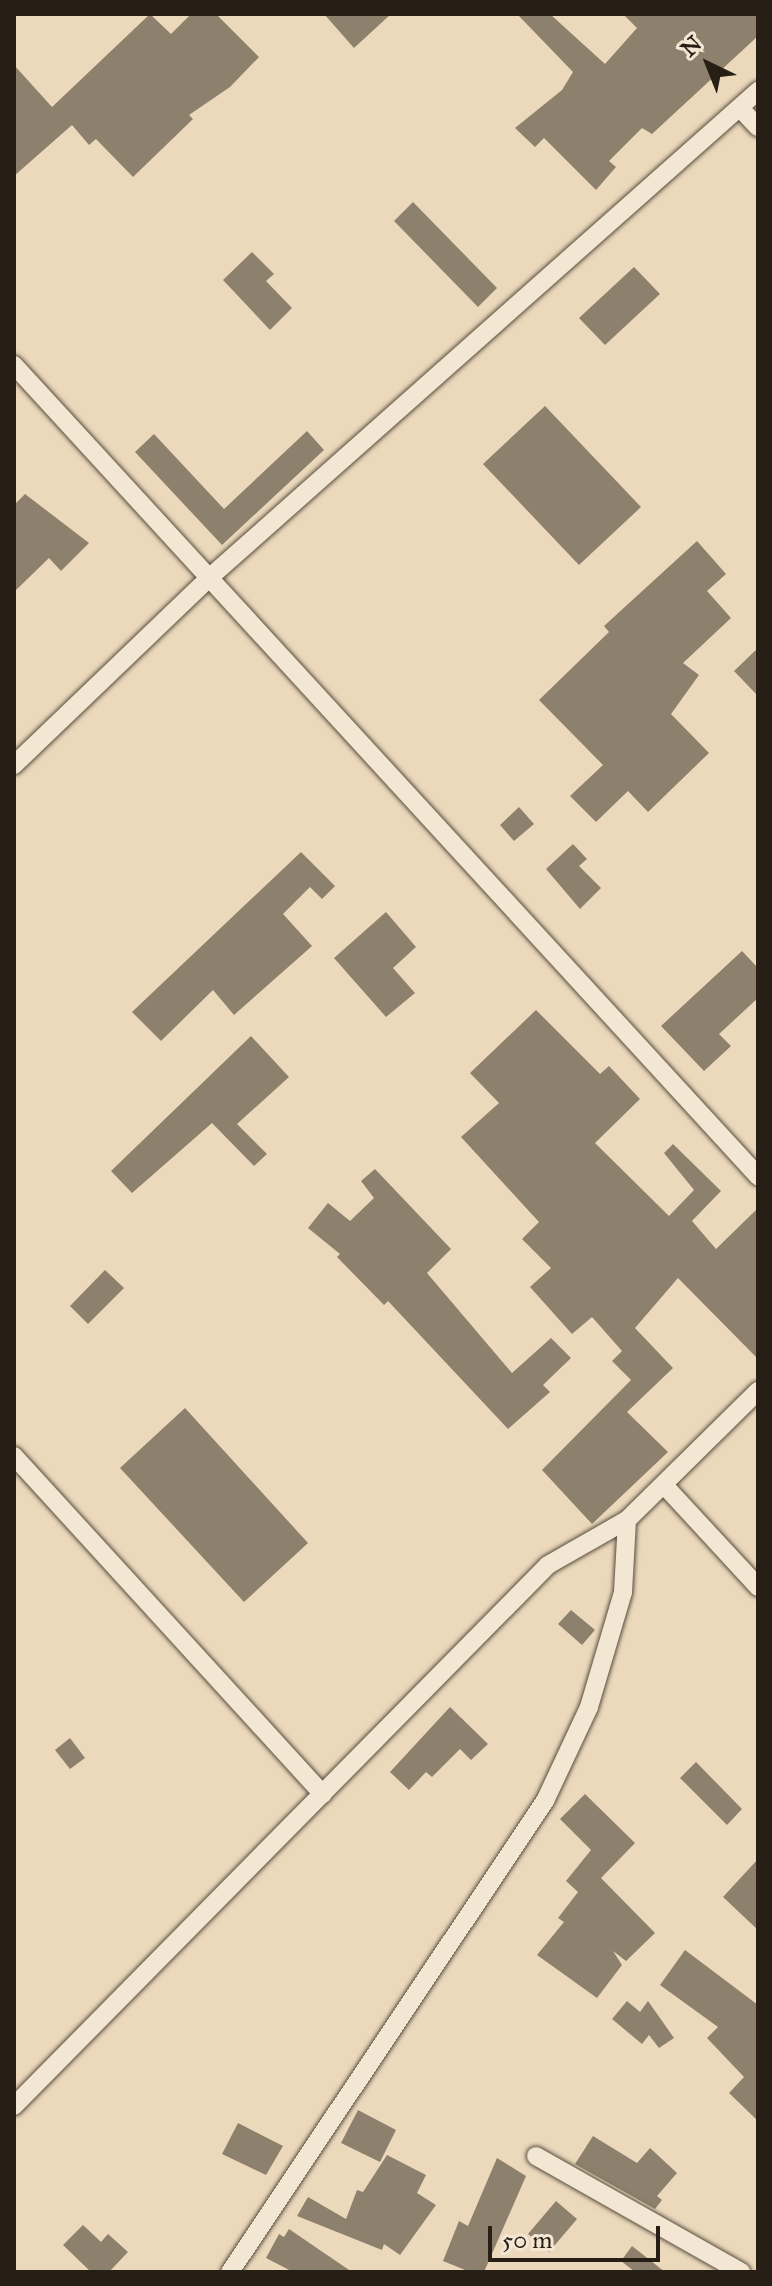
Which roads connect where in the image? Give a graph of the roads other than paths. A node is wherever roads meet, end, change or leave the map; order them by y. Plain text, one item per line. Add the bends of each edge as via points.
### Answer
1 (758, 91) edge
2 (740, 108) junction
3 (758, 127) edge
4 (14, 365) edge
5 (209, 578) junction
6 (14, 765) edge
7 (758, 1176) edge
8 (758, 1391) edge
9 (14, 1456) edge
10 (664, 1485) junction
11 (627, 1520) junction
12 (758, 1587) edge
13 (323, 1794) junction
14 (14, 2106) edge
15 (536, 2156) dead end
16 (230, 2272) edge
17 (741, 2272) edge

1 - 2 street
2 - 3 street
2 - 5 street
4 - 5 street
5 - 6 street
5 - 7 street
8 - 10 street
9 - 13 street
10 - 11 street
10 - 12 street
11 - 13 street via 548,1565
11 - 16 street via 619,1607 589,1707 545,1801
13 - 14 street
15 - 17 street

